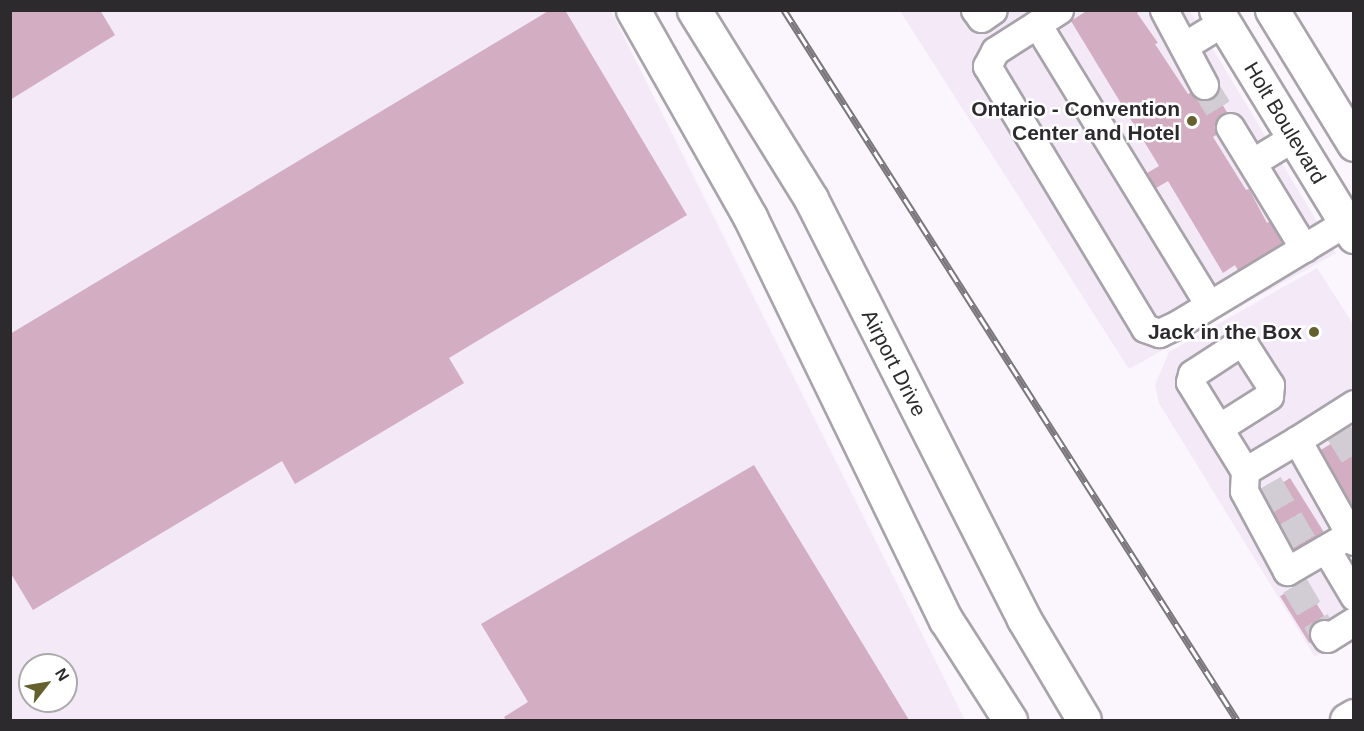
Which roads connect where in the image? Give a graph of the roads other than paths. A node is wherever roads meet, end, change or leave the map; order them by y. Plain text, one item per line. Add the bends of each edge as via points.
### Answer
1 (633, 10) edge
2 (694, 10) edge
3 (975, 10) edge
4 (993, 10) edge
5 (1164, 10) edge
6 (1272, 10) edge
7 (1220, 16) edge
8 (1048, 17) edge
9 (1184, 46) junction
10 (1204, 85) tunnel mouth
11 (1230, 127) tunnel mouth
12 (1294, 137) junction
13 (1353, 144) edge
14 (1253, 162) junction
15 (1349, 230) edge
16 (1305, 248) junction
17 (1209, 305) junction
18 (1353, 404) edge
19 (1220, 427) dead end
20 (1297, 440) junction
21 (1257, 473) junction
22 (1352, 536) edge
23 (1315, 551) junction
24 (1353, 596) edge
25 (1353, 621) edge
26 (1324, 634) dead end
27 (1353, 716) edge
28 (1010, 720) edge
29 (1084, 720) edge
30 (1347, 720) edge

1 - 28 main road via 750,217 946,620
2 - 29 main road, Airport Drive via 811,199 1024,619
3 - 4 lane via 981,18
5 - 9 lane
6 - 13 main road
7 - 9 lane
7 - 12 main road, Holt Boulevard
8 - 17 lane
8 - 17 lane via 995,51 987,66 1145,328 1159,333
9 - 10 lane
11 - 14 lane
12 - 14 lane
12 - 15 main road, Holt Boulevard
14 - 16 lane
15 - 16 lane
16 - 17 lane
18 - 20 lane via 1335,425
19 - 21 lane
20 - 21 lane
20 - 22 lane
21 - 23 lane via 1244,491 1291,578
22 - 23 lane
23 - 24 lane
25 - 26 lane via 1327,638
27 - 30 main road

